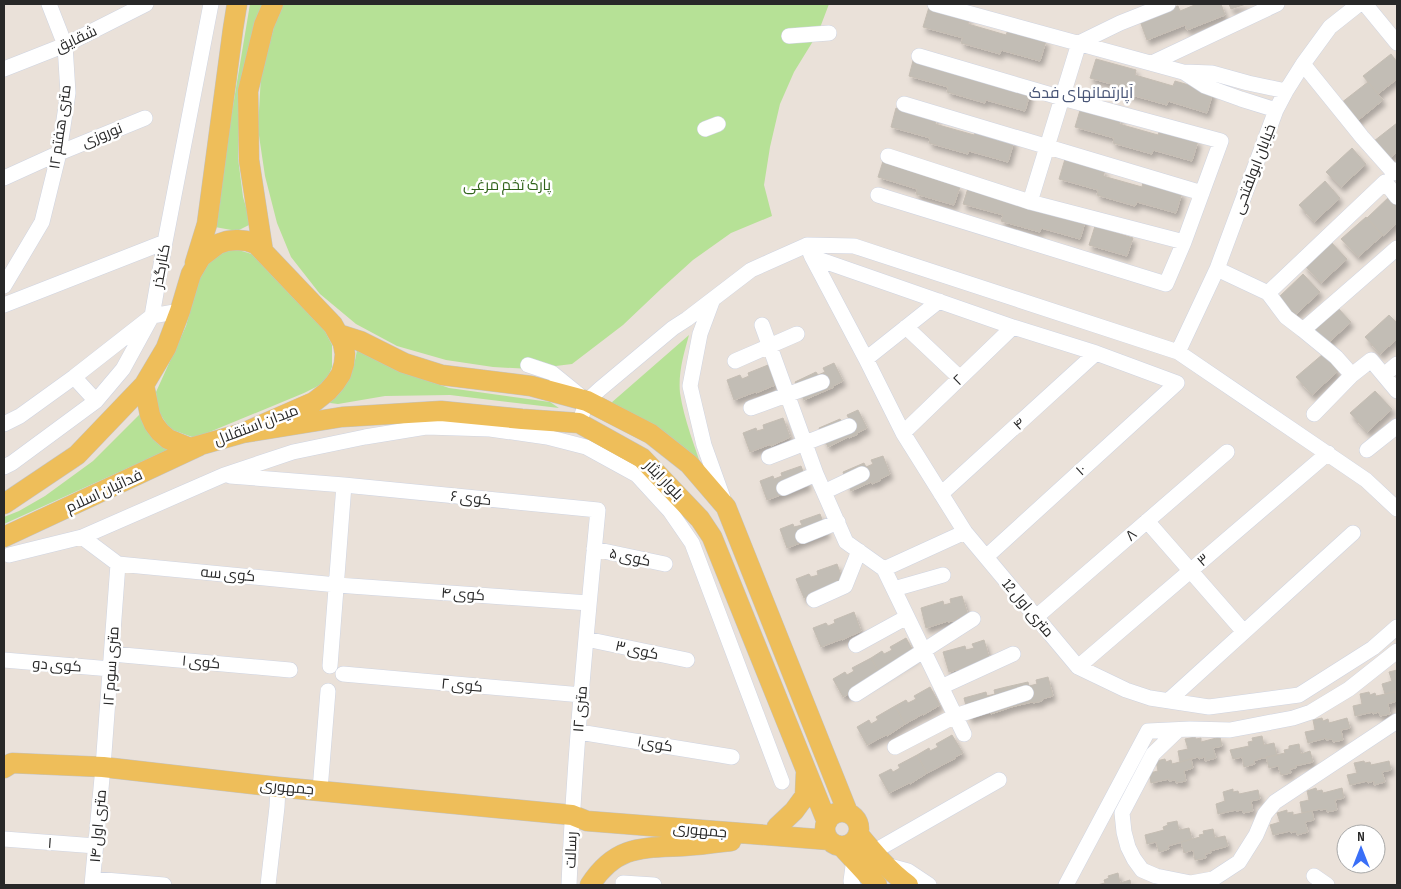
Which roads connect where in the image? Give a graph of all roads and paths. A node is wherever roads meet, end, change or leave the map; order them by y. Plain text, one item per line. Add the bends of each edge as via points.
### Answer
1 (49, 4) edge
2 (146, 4) edge
3 (211, 4) edge
4 (237, 4) edge
5 (273, 4) edge
6 (934, 4) edge
7 (1168, 4) edge
8 (1278, 4) edge
9 (1359, 4) edge
10 (1365, 4) edge
11 (829, 33) dead end
12 (790, 36) dead end
13 (1079, 43) junction
14 (1397, 44) edge
15 (65, 45) junction
16 (919, 56) dead end
17 (1152, 63) junction
18 (1303, 64) junction
19 (4, 70) edge
20 (1183, 72) junction
21 (1286, 91) junction
22 (1062, 98) junction
23 (904, 104) dead end
24 (1276, 110) junction
25 (145, 118) dead end
26 (1046, 147) junction
27 (59, 152) junction
28 (888, 156) dead end
29 (1397, 170) edge
30 (4, 178) edge
31 (1202, 193) junction
32 (878, 195) dead end
33 (1397, 196) edge
34 (1030, 202) junction
35 (165, 242) junction
36 (1184, 242) junction
37 (1397, 248) edge
38 (263, 251) junction
39 (810, 251) junction
40 (1217, 269) junction
41 (191, 274) junction
42 (4, 286) edge
43 (1268, 293) junction
44 (713, 299) junction
45 (939, 301) junction
46 (4, 305) edge
47 (180, 312) junction
48 (152, 316) junction
49 (762, 325) dead end
50 (906, 327) junction
51 (1013, 327) junction
52 (1303, 330) junction
53 (338, 334) junction
54 (797, 334) dead end
55 (770, 345) junction
56 (1178, 352) junction
57 (1096, 353) junction
58 (866, 359) junction
59 (735, 361) dead end
60 (1397, 364) edge
61 (528, 365) dead end
62 (1352, 375) junction
63 (1384, 375) junction
64 (74, 377) junction
65 (960, 378) junction
66 (822, 382) dead end
67 (144, 385) junction
68 (1397, 391) edge
69 (788, 395) junction
70 (96, 401) junction
71 (587, 401) junction
72 (751, 408) dead end
73 (441, 411) junction
74 (1314, 414) dead end
75 (579, 423) junction
76 (4, 424) edge
77 (849, 426) dead end
78 (1397, 426) edge
79 (243, 433) junction
80 (903, 433) junction
81 (366, 437) junction
82 (805, 443) junction
83 (204, 444) junction
84 (1366, 450) dead end
85 (1227, 452) dead end
86 (1328, 453) junction
87 (769, 457) dead end
88 (4, 467) edge
89 (816, 474) junction
90 (862, 474) dead end
91 (224, 475) junction
92 (344, 485) junction
93 (784, 488) dead end
94 (824, 492) junction
95 (941, 494) junction
96 (4, 504) edge
97 (726, 507) junction
98 (1397, 509) edge
99 (598, 510) joint
100 (838, 522) junction
101 (1147, 522) junction
102 (965, 532) junction
103 (1353, 533) dead end
104 (803, 536) dead end
105 (82, 537) junction
106 (6, 546) edge
107 (594, 549) junction
108 (859, 551) junction
109 (986, 557) junction
110 (118, 564) junction
111 (665, 564) dead end
112 (884, 569) junction
113 (1191, 571) junction
114 (944, 575) dead end
115 (337, 585) junction
116 (894, 589) junction
117 (814, 600) dead end
118 (589, 603) junction
119 (907, 617) junction
120 (1035, 618) junction
121 (973, 619) dead end
122 (1397, 627) edge
123 (1244, 632) junction
124 (586, 639) junction
125 (856, 645) dead end
126 (924, 651) junction
127 (1397, 651) edge
128 (1013, 654) dead end
129 (4, 660) edge
130 (688, 660) dead end
131 (111, 662) junction
132 (330, 666) dead end
133 (1078, 667) junction
134 (290, 670) dead end
135 (343, 674) dead end
136 (941, 687) junction
137 (328, 691) dead end
138 (1026, 693) dead end
139 (856, 694) dead end
140 (582, 695) junction
141 (1168, 701) junction
142 (955, 716) junction
143 (1397, 721) edge
144 (1178, 730) junction
145 (579, 732) junction
146 (964, 734) dead end
147 (894, 747) dead end
148 (732, 757) dead end
149 (7, 765) edge
150 (103, 767) junction
151 (806, 771) junction
152 (999, 780) dead end
153 (782, 782) dead end
154 (278, 787) junction
155 (320, 790) junction
156 (848, 813) junction
157 (572, 816) junction
158 (779, 832) junction
159 (859, 835) junction
160 (4, 839) edge
161 (835, 840) junction
162 (96, 846) junction
163 (878, 858) junction
164 (1314, 876) dead end
165 (93, 882) edge
166 (623, 883) dead end
167 (164, 885) edge
168 (268, 885) edge
169 (569, 885) edge
170 (590, 885) edge
171 (654, 885) edge
172 (853, 885) edge
173 (877, 885) edge
174 (908, 885) edge
175 (929, 885) edge
176 (1066, 885) edge
177 (1327, 885) edge

1 - 15 street, ۱۲ متری هفتم
2 - 15 street, شقایق
3 - 35 street, کنارگذر
4 - 41 main road via 207,224
5 - 38 main road via 264,25 248,91 250,160
6 - 13 street
7 - 13 street
8 - 17 street
9 - 18 street, خیابان ابولفتحی via 1330,27
10 - 14 street
11 - 12 street
13 - 17 street
13 - 22 street
15 - 19 street, شقایق
15 - 27 street, ۱۲ متری هفتم via 68,94
16 - 22 street
17 - 20 street
18 - 21 street, خیابان ابولفتحی
18 - 29 street via 1394,173
20 - 21 street via 1212,73
20 - 24 street via 1205,86
21 - 24 street, خیابان ابولفتحی
22 - 26 street
22 - 31 street via 1221,142
23 - 26 street
24 - 40 street, خیابان ابولفتحی
25 - 27 street, نوروزی
26 - 31 street
26 - 34 street
27 - 30 street, نوروزی
27 - 42 street, ۱۲ متری هفتم via 42,222
28 - 34 street
31 - 36 street
32 - 36 street via 1166,284
33 - 43 street via 1385,182
34 - 36 street
35 - 46 street
35 - 48 street, کنارگذر
37 - 52 street
38 - 41 main road, میدان استقلال via 247,241 227,241 201,256
38 - 53 main road, میدان استقلال
39 - 44 street via 751,270
39 - 45 street
39 - 56 street via 854,246
39 - 58 street, 12 متری اول
40 - 43 street
40 - 56 street, خیابان ابولفتحی
41 - 47 main road, میدان استقلال
43 - 52 street via 1286,317
44 - 71 street via 673,328
44 - 97 street via 700,334 690,386 704,445
45 - 50 street
45 - 51 street
47 - 48 street
47 - 67 main road, میدان استقلال via 166,348
48 - 64 street
48 - 70 street, کنارگذر via 123,369
49 - 55 street
50 - 58 street
50 - 65 street
51 - 57 street
51 - 65 street, ۲
52 - 62 street
53 - 71 main road, بلوار ایثار via 404,363 442,375 530,386
53 - 79 main road, میدان استقلال via 344,343 344,364 341,374 328,391 314,402
54 - 55 street
55 - 59 street
55 - 69 street
56 - 86 street
57 - 95 street, ۴
57 - 109 street, ۱۰ via 1177,383
58 - 80 street, 12 متری اول
60 - 63 street
61 - 71 street via 552,373
62 - 63 street via 1371,360
62 - 74 street
63 - 68 street
64 - 70 street
64 - 76 street
65 - 80 street, ۲
66 - 69 street
67 - 83 main road, میدان استقلال via 150,415 160,432 190,448
67 - 96 main road via 77,455
69 - 72 street
69 - 82 street
70 - 88 street, کنارگذر
71 - 75 street
71 - 97 main road, بلوار ایثار via 651,434 689,464
73 - 75 main road, بلوار ایثار
73 - 79 main road, بلوار ایثار via 342,417
73 - 81 street
75 - 151 main road, بلوار ایثار via 642,458 700,519 712,537
77 - 82 street
78 - 84 street
79 - 83 main road, میدان استقلال
80 - 95 street, 12 متری اول
81 - 91 street via 293,452
81 - 153 street via 426,427 490,428 586,447 637,475 670,511 692,543
82 - 87 street
82 - 89 street
83 - 106 main road, فدائیان اسلام
85 - 101 street, ۸
86 - 98 street via 1366,480
86 - 113 street, ۳
89 - 93 street
89 - 94 street
90 - 94 street
91 - 92 street, کوی ۶
91 - 105 street
92 - 99 street, کوی ۶
92 - 115 street
94 - 100 street
95 - 102 street, 12 متری اول
97 - 156 main road, بلوار ایثار
99 - 107 street, ۱۲ متری
100 - 104 street
100 - 108 street via 846,542
101 - 113 street
101 - 120 street, ۸
102 - 109 street, 12 متری اول
102 - 112 street
103 - 123 street
105 - 106 street
105 - 110 street
107 - 111 street, کوی ۵
107 - 118 street, ۱۲ متری
108 - 112 street
108 - 117 street via 845,586
109 - 120 street, 12 متری اول
110 - 115 street, کوی سه
110 - 131 street, ۱۲ متری سوم
112 - 116 street
113 - 123 street
113 - 133 street, ۳
114 - 116 street
115 - 118 street, کوی ۴
115 - 132 street
116 - 119 street
118 - 124 street, ۱۲ متری
119 - 125 street
119 - 126 street
120 - 133 street, 12 متری اول
121 - 126 street
122 - 141 street, 12 متری اول via 1373,648 1299,695 1209,707
123 - 141 street
124 - 130 street, کوی ۳
124 - 140 street, ۱۲ متری
126 - 136 street
126 - 139 street
127 - 144 street via 1349,689 1311,712 1230,730
128 - 136 street
129 - 131 street, کوی دو
131 - 134 street, کوی ۱
131 - 150 street, ۱۲ متری سوم
133 - 141 street, 12 متری اول via 1126,690
135 - 140 street, کوی ۲
136 - 142 street
137 - 155 street
138 - 142 street
140 - 145 street, ۱۲ متری
142 - 146 street
142 - 147 street
143 - 144 street via 1275,802 1239,862 1213,879 1191,884 1142,870 1128,847 1122,813 1153,754
144 - 176 street via 1148,731
145 - 148 street, کوی۱
145 - 157 street, ۱۲ متری
149 - 150 main road, جمهوری
150 - 154 main road, جمهوری
150 - 162 street, ۱۴ متری اول
151 - 158 main road via 805,796
151 - 161 main road, بلوار ایثار
152 - 163 street
154 - 155 main road, جمهوری
154 - 168 street
155 - 157 main road, جمهوری
156 - 159 main road via 856,819
156 - 161 main road via 833,814
157 - 158 main road, جمهوری via 589,810
157 - 169 street, رسالت
158 - 161 main road, جمهوری
158 - 170 main road via 686,846 644,848 621,854 606,865
159 - 161 main road via 850,845
159 - 163 main road
160 - 162 street, ۱
161 - 172 street
161 - 173 main road, بلوار ایثار
162 - 165 street, ۱۴ متری اول
163 - 174 main road
163 - 175 street via 908,871
164 - 177 street
165 - 167 street
166 - 171 street

